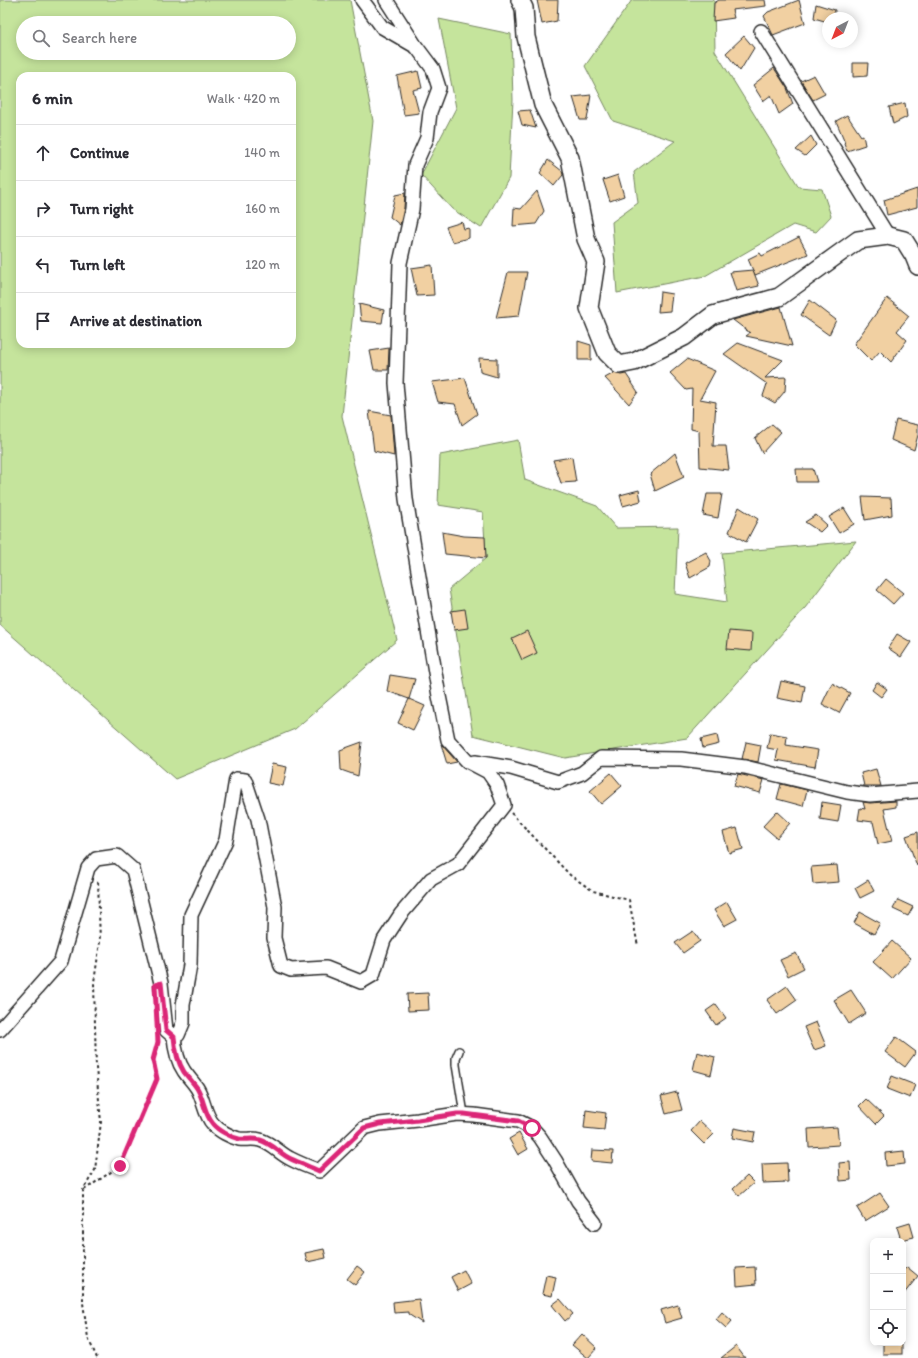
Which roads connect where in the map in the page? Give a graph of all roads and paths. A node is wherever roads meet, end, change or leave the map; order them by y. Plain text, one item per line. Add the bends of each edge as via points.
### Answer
1 (362, 0) edge
2 (386, 0) edge
3 (520, 0) edge
4 (761, 31) dead end
5 (415, 45) junction
6 (888, 236) junction
7 (918, 266) edge
8 (467, 761) junction
9 (918, 791) edge
10 (504, 805) junction
11 (96, 859) junction
12 (638, 946) dead end
13 (0, 1030) edge
14 (158, 1035) dead end
15 (174, 1037) junction
16 (459, 1051) dead end
17 (464, 1114) junction
18 (84, 1190) junction
19 (596, 1223) dead end
20 (97, 1358) edge

1 - 5 street via 382,27
2 - 5 street
3 - 6 street via 524,8 526,37 543,105 570,158 586,239 596,262 589,308 607,353 619,365 634,362 684,338 714,315 779,297 858,240
4 - 6 street
5 - 8 street via 433,69 440,88 430,112 427,138 415,165 412,209 400,263 396,383 406,499 439,696 448,740
6 - 7 street via 904,240
8 - 9 street via 512,768 558,782 582,773 601,758 681,759 745,767 847,792 870,795
8 - 10 street via 488,772 497,785
10 - 12 path via 570,875 593,891 629,900
10 - 15 street via 458,864 431,879 401,914 384,940 373,976 361,982 326,968 291,970 281,966 274,938 275,907 258,819 245,780 236,779 226,840 191,915 190,965 183,1005 183,1023 178,1035
11 - 13 street via 88,868 61,961
11 - 15 street via 117,856 132,870 161,983 166,1030
11 - 18 path via 100,942 94,982 96,1068 101,1122 95,1170
14 - 18 path via 153,1060 157,1079 120,1166
15 - 17 street via 179,1062 200,1093 213,1124 240,1139 262,1140 291,1159 319,1171 364,1128
16 - 17 lane via 456,1065
17 - 19 street via 518,1121 532,1128 555,1160 578,1201
18 - 20 path via 82,1303 88,1338

